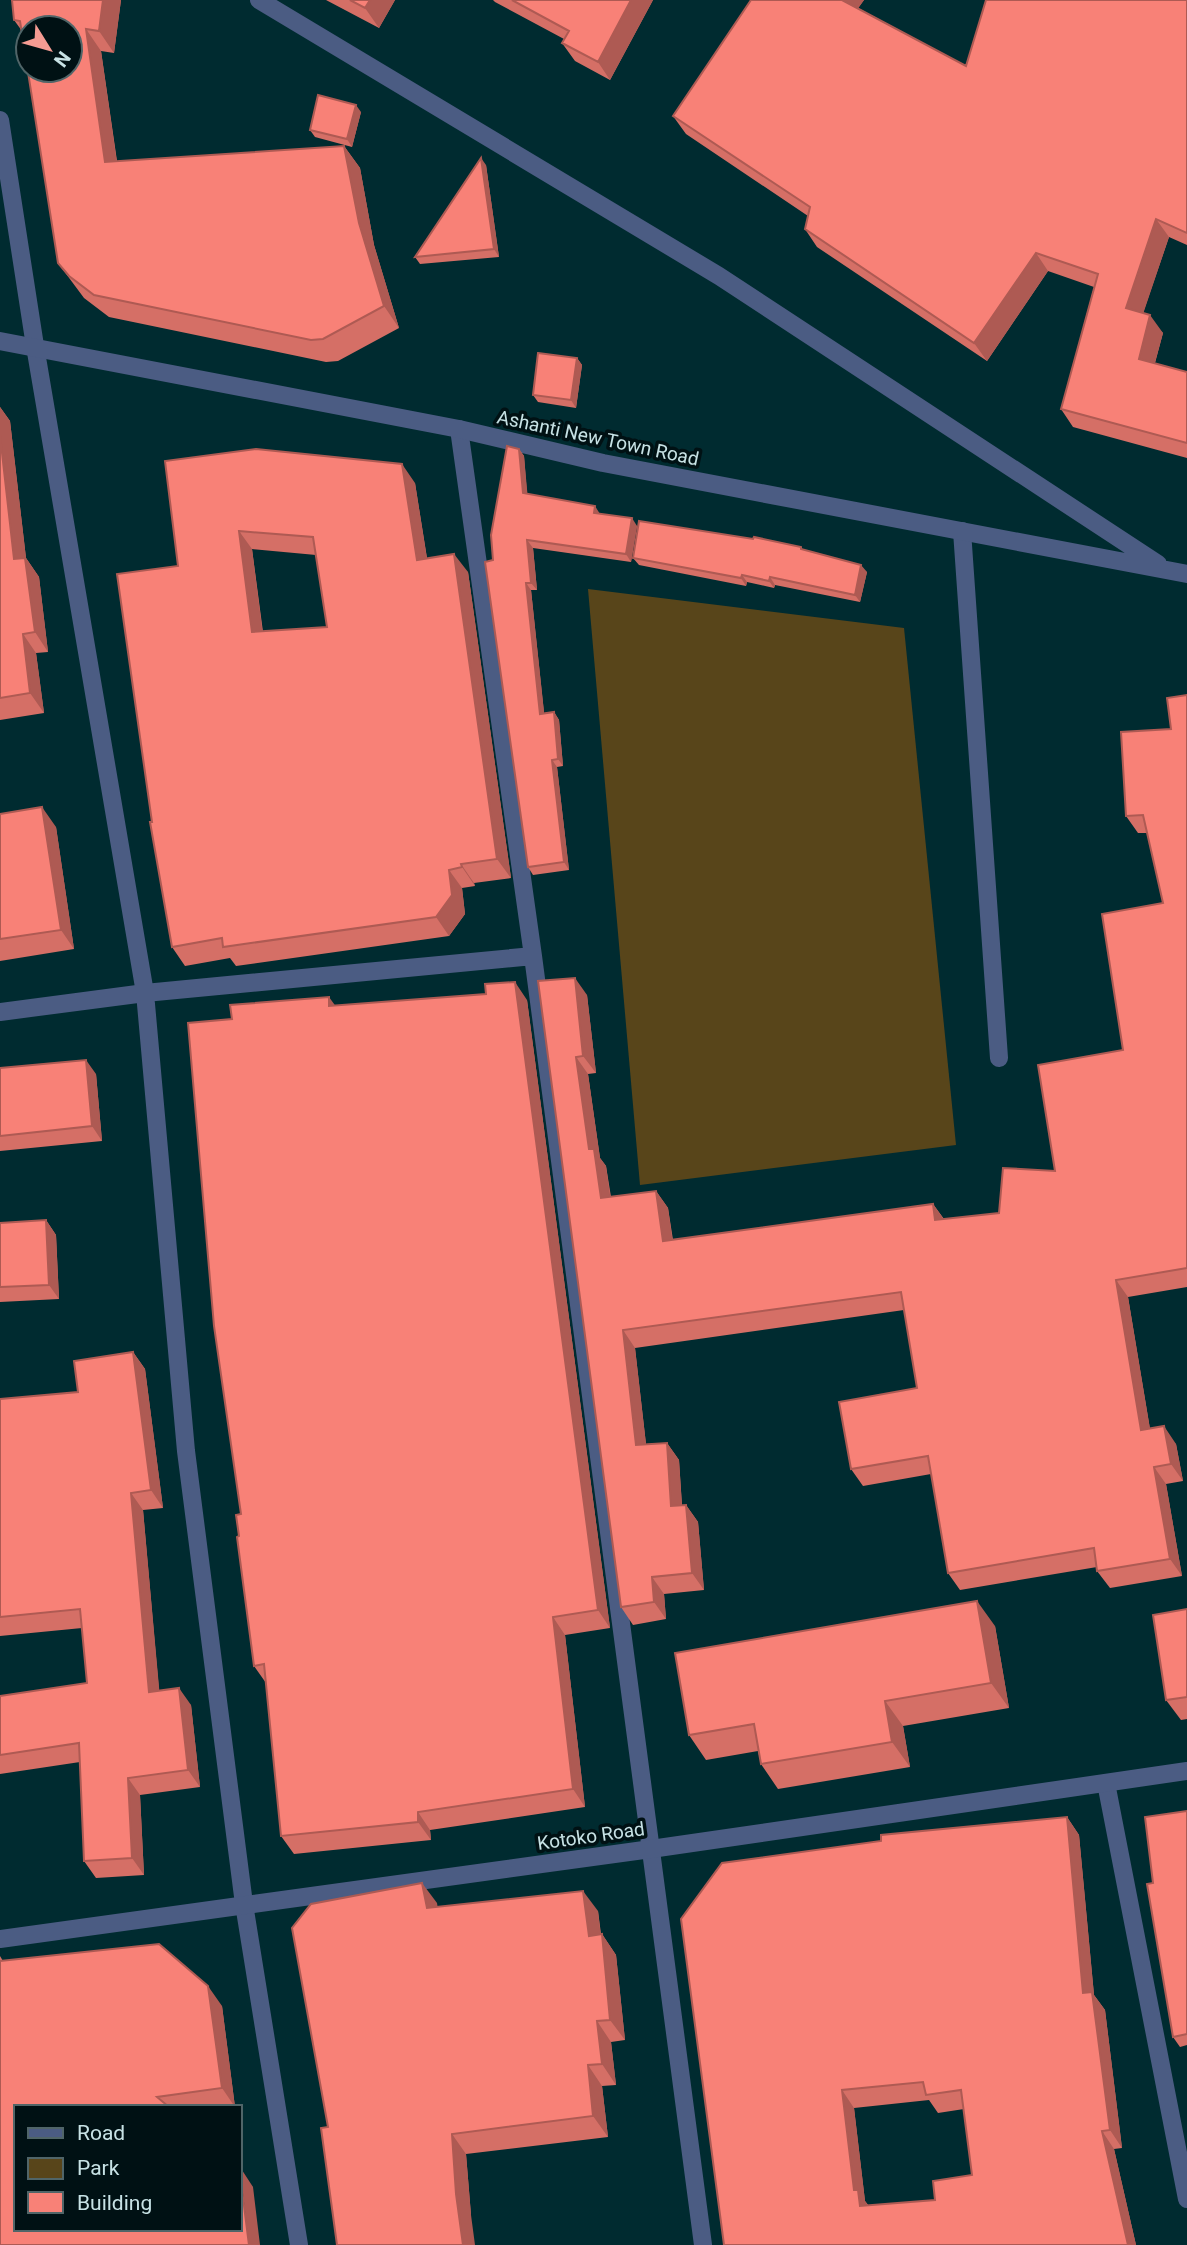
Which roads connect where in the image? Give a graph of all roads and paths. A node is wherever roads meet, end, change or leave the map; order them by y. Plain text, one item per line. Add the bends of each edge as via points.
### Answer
1 (259, 0) edge
2 (0, 120) edge
3 (0, 341) edge
4 (35, 346) junction
5 (459, 429) junction
6 (962, 531) junction
7 (1167, 570) junction
8 (1187, 574) edge
9 (533, 956) junction
10 (145, 993) junction
11 (0, 1012) edge
12 (999, 1058) dead end
13 (1187, 1770) edge
14 (1106, 1783) junction
15 (651, 1849) junction
16 (244, 1904) junction
17 (0, 1939) edge
18 (1187, 2199) edge
19 (299, 2245) edge
20 (703, 2245) edge

1 - 7 street via 719,276
2 - 4 street
3 - 4 street, Ashanti New Town Road
4 - 5 street, Ashanti New Town Road
4 - 10 street
5 - 6 street, Ashanti New Town Road via 603,463
5 - 9 street
6 - 7 street, Ashanti New Town Road
6 - 12 street
7 - 8 street, Ashanti New Town Road
9 - 10 street
9 - 15 street
10 - 11 street
10 - 16 street via 186,1451
13 - 14 street, Kotoko Road
14 - 15 street, Kotoko Road
14 - 18 street
15 - 16 street, Kotoko Road
15 - 20 street
16 - 17 street, Kotoko Road
16 - 19 street

